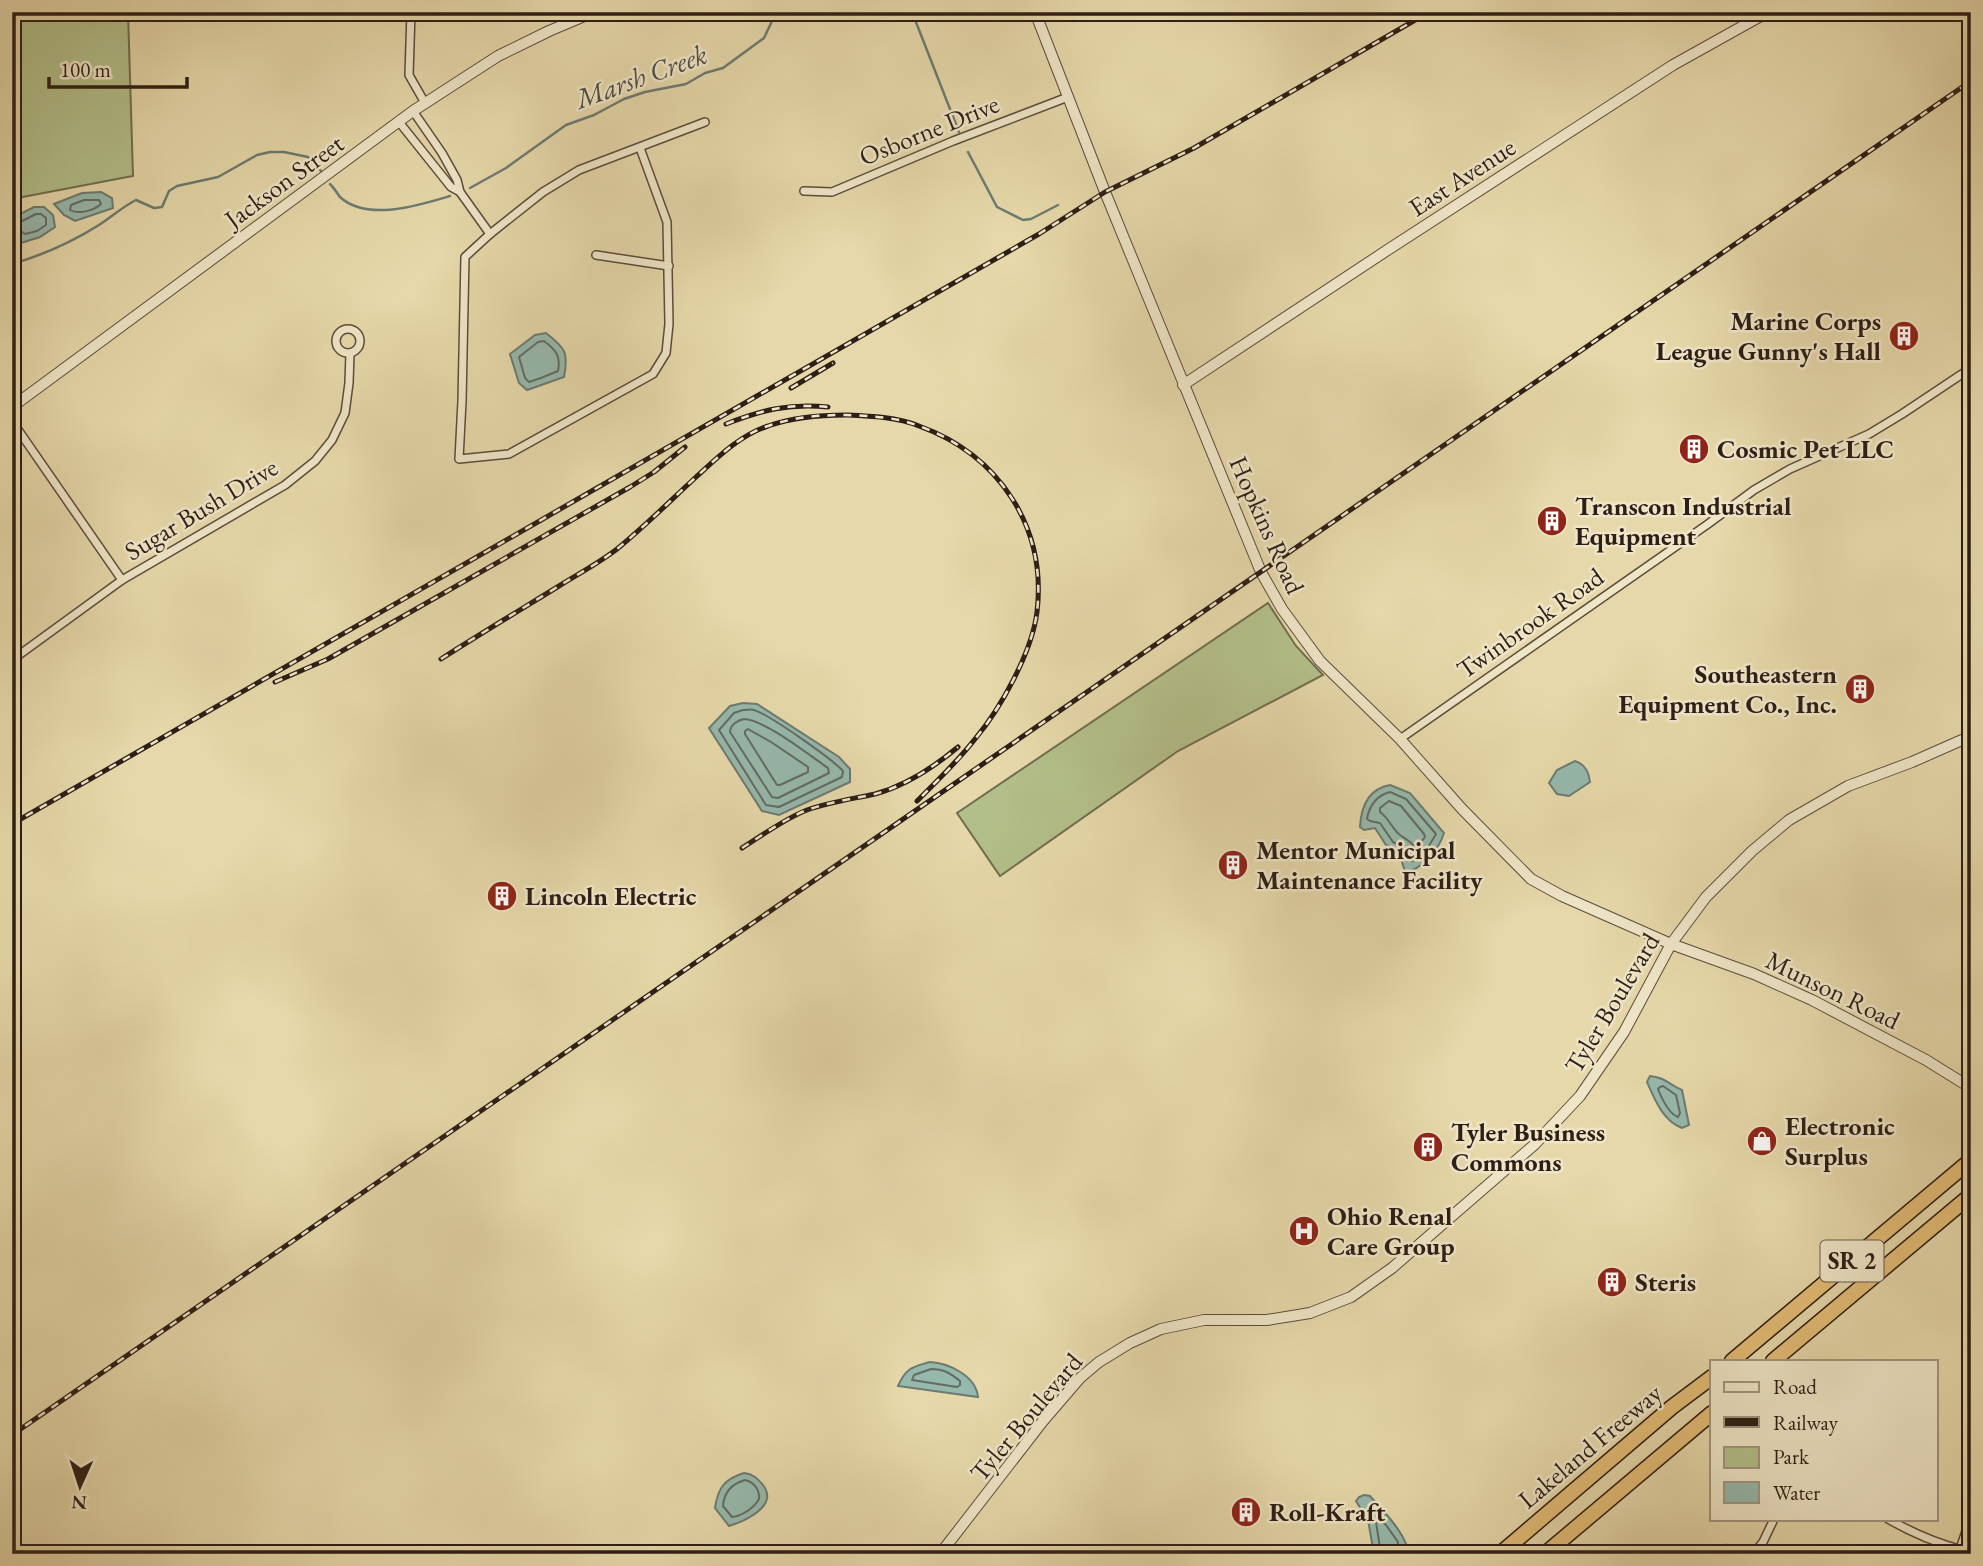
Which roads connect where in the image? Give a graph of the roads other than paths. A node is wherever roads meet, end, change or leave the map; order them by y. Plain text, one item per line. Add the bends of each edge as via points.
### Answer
1 (411, 12) edge
2 (594, 12) edge
3 (1035, 12) edge
4 (1769, 12) edge
5 (1068, 97) junction
6 (425, 103) junction
7 (412, 111) junction
8 (399, 122) junction
9 (705, 122) dead end
10 (640, 148) junction
11 (460, 191) junction
12 (804, 191) dead end
13 (490, 234) junction
14 (596, 255) dead end
15 (668, 266) junction
16 (350, 353) dead end
17 (1971, 368) edge
18 (1184, 385) junction
19 (12, 407) edge
20 (12, 421) edge
21 (122, 580) junction
22 (12, 660) edge
23 (1971, 736) edge
24 (1400, 739) junction
25 (1671, 944) junction
26 (1971, 1088) edge
27 (1971, 1160) edge
28 (1971, 1195) edge
29 (1733, 1360) edge
30 (1774, 1360) edge
31 (1710, 1378) edge
32 (1710, 1415) edge
33 (1971, 1516) edge
34 (1773, 1520) edge
35 (1890, 1520) edge
36 (1959, 1552) edge
37 (940, 1554) edge
38 (1500, 1554) edge
39 (1545, 1554) edge
40 (1716, 1554) edge
41 (1740, 1554) edge
42 (1754, 1554) edge

1 - 6 street via 409,75
2 - 6 street, Jackson Street via 498,56
3 - 5 street, Hopkins Road
4 - 18 street, East Avenue via 1673,65
5 - 12 street, Osborne Drive via 832,192
5 - 18 street, Hopkins Road
6 - 7 street, Jackson Street
7 - 8 street, Jackson Street
7 - 11 street via 442,153
8 - 11 street via 451,187
8 - 19 street, Jackson Street
9 - 10 street
10 - 13 street via 579,170
10 - 15 street via 667,222
11 - 13 street
13 - 15 street via 465,257 459,459 509,454 653,374 666,353
14 - 15 street
16 - 21 street, Sugar Bush Drive via 345,413 315,461 285,485
17 - 24 street, Twinbrook Road via 1869,434 1754,490
18 - 24 street, Hopkins Road via 1261,572 1282,610 1320,661
20 - 21 street
21 - 22 street, Sugar Bush Drive
23 - 25 street, Tyler Boulevard via 1848,786 1789,820 1706,897
24 - 25 street, Hopkins Road via 1531,879
25 - 26 street, Munson Road via 1812,1000
25 - 37 street, Tyler Boulevard via 1623,1032 1580,1096 1534,1145 1391,1268 1351,1297 1310,1313 1267,1320 1204,1320 1161,1329 1099,1362 1051,1412
27 - 29 highway, SR 2
28 - 30 highway, SR 2
31 - 38 highway, Lakeland Freeway
32 - 39 highway, Lakeland Freeway
33 - 36 street
34 - 42 street
35 - 36 street
40 - 41 street via 1726,1548

